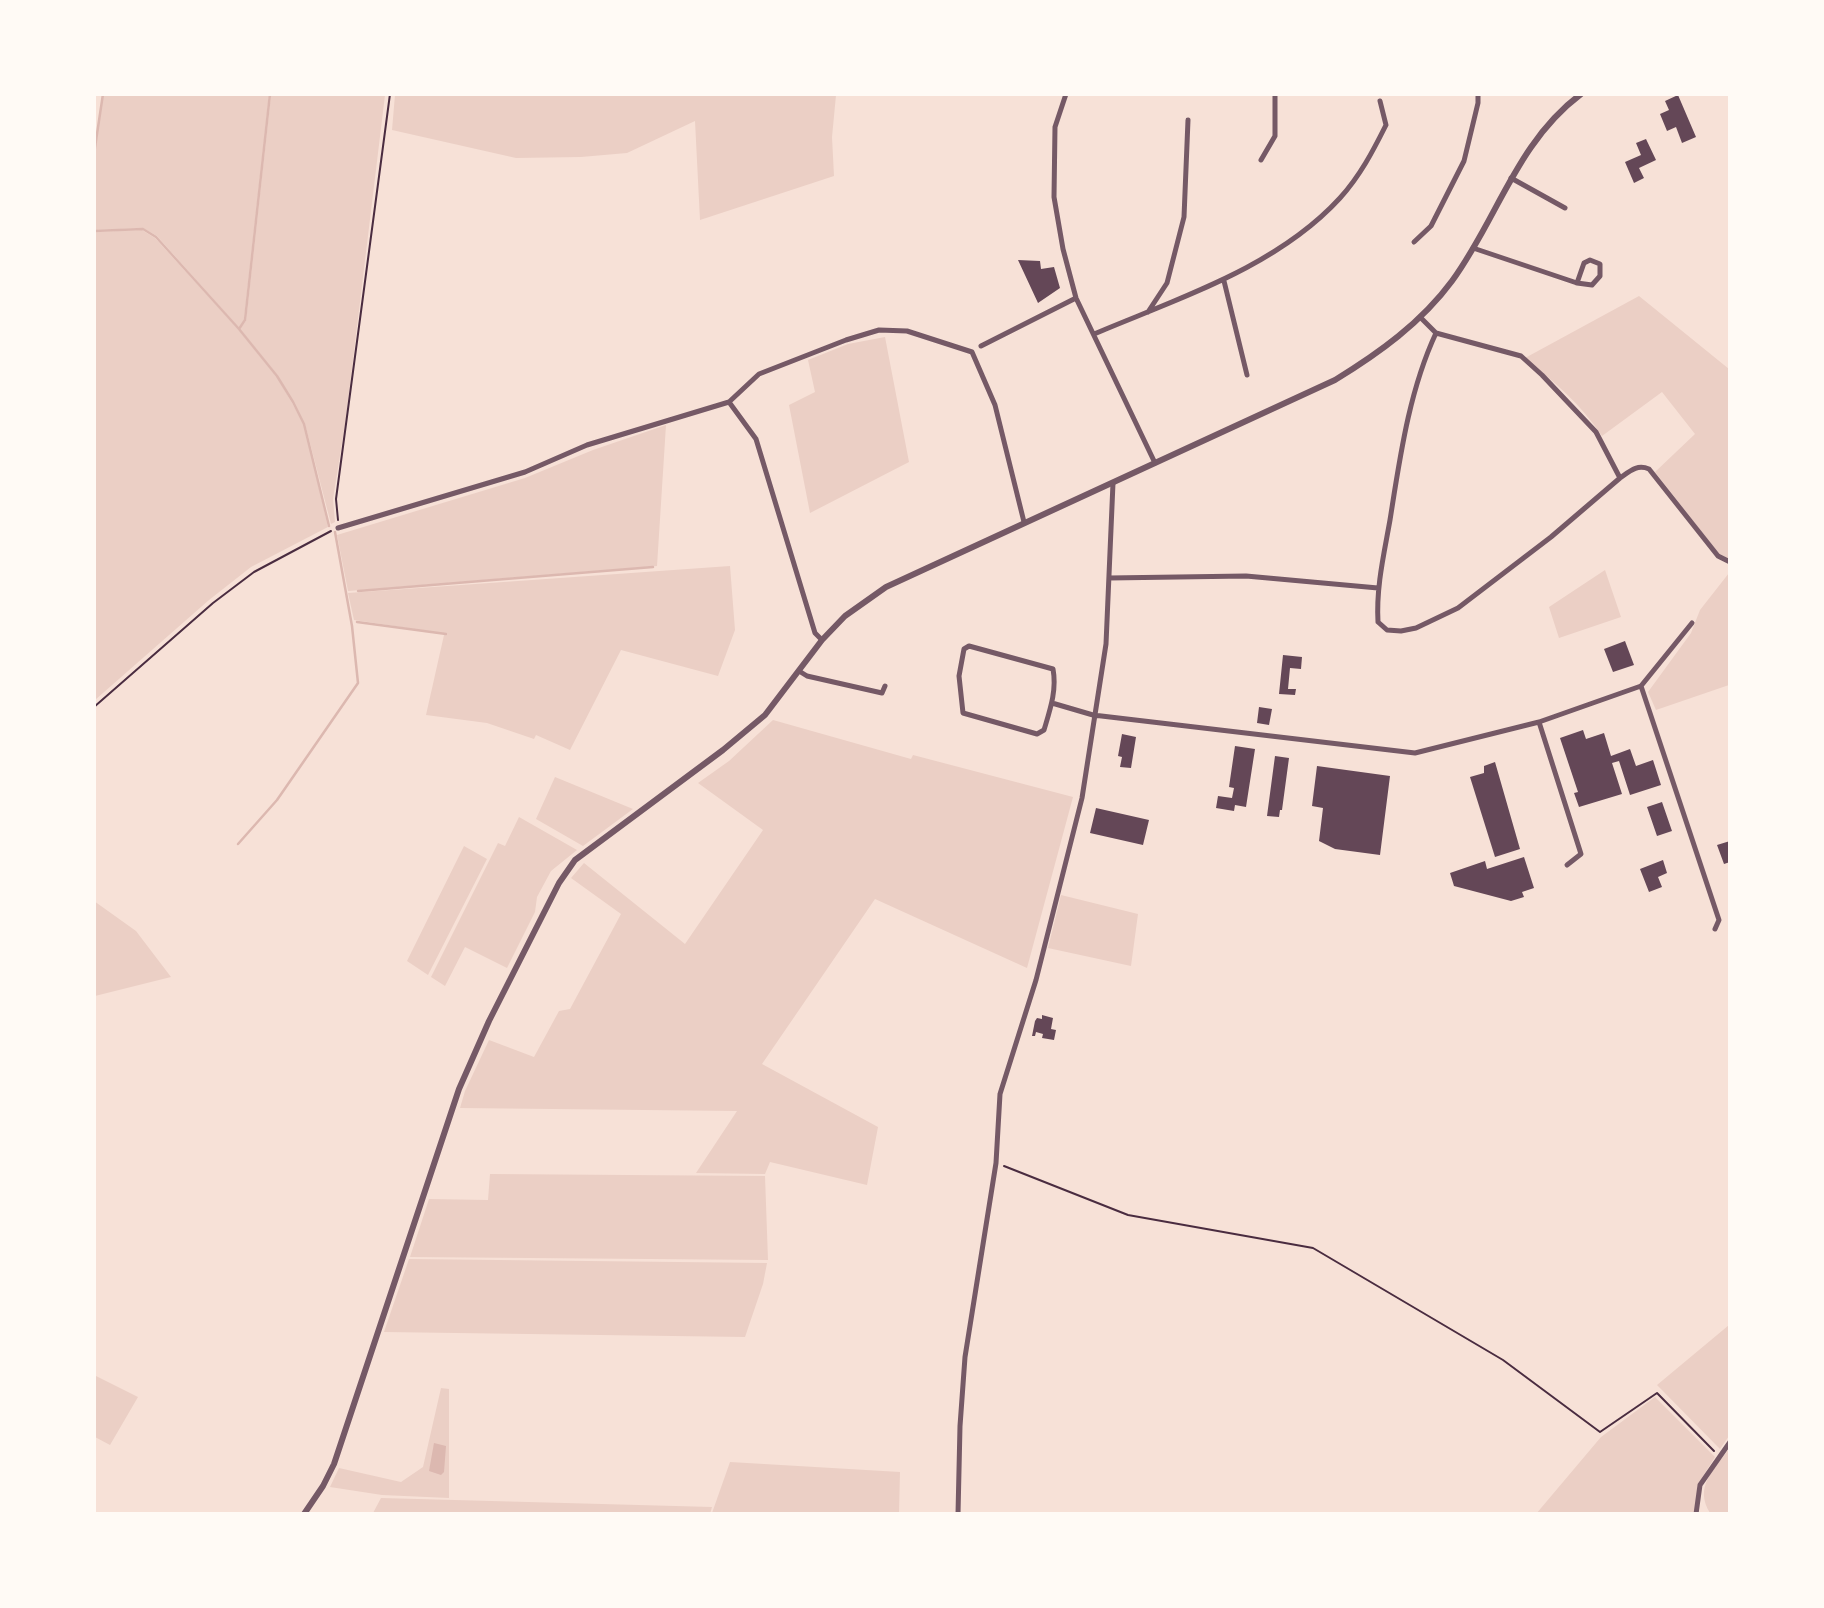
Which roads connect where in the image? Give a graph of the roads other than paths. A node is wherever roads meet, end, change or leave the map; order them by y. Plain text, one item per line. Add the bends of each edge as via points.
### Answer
1 (1066, 94) edge
2 (1275, 94) edge
3 (1478, 94) edge
4 (1581, 94) edge
5 (1380, 101) dead end
6 (1188, 120) dead end
7 (1261, 160) dead end
8 (1511, 178) junction
9 (1564, 208) dead end
10 (1414, 242) dead end
11 (1474, 248) junction
12 (1224, 281) junction
13 (1577, 283) junction
14 (1076, 298) junction
15 (1148, 312) junction
16 (1420, 317) junction
17 (1436, 332) junction
18 (1094, 334) junction
19 (981, 346) dead end
20 (1247, 375) dead end
21 (729, 402) junction
22 (1155, 463) junction
23 (1620, 478) junction
24 (1113, 482) junction
25 (1024, 522) junction
26 (338, 528) road end
27 (1730, 562) edge
28 (1109, 578) junction
29 (1378, 588) junction
30 (1692, 623) dead end
31 (822, 640) junction
32 (799, 671) junction
33 (885, 686) dead end
34 (1640, 687) junction
35 (1052, 703) junction
36 (1093, 715) junction
37 (1539, 722) junction
38 (1567, 865) dead end
39 (1715, 929) dead end
40 (1730, 1442) edge
41 (304, 1514) edge
42 (958, 1514) edge
43 (1696, 1514) edge

1 - 14 street via 1055,127 1055,197
2 - 7 street via 1275,136
3 - 10 street via 1465,161 1431,226
4 - 8 street via 1548,124
5 - 12 street via 1386,125 1342,196 1300,233
6 - 15 street via 1184,217 1167,283
8 - 9 street
8 - 11 street
11 - 13 street
11 - 16 street
12 - 15 street
12 - 20 street
13 - 13 street via 1584,263 1600,264 1600,276 1592,285
14 - 18 street
14 - 19 street
15 - 18 street
16 - 17 street
16 - 22 street via 1371,358 1335,380
17 - 23 street via 1521,356 1596,432
17 - 29 street via 1404,437
18 - 22 street
21 - 25 street via 759,374 879,330 907,331 972,352 995,405
21 - 26 street via 587,445 525,472
21 - 31 street via 756,439 815,633
22 - 24 street
23 - 27 street via 1633,468 1649,468 1718,556
23 - 29 street via 1458,608 1416,628 1387,630 1378,622
24 - 25 street
24 - 28 street
25 - 31 street via 886,587 845,616
28 - 29 street via 1246,576
28 - 36 street via 1106,644
30 - 34 street
31 - 32 street
32 - 33 street via 882,694
32 - 41 street via 765,715 587,850 558,883 460,1089 334,1464
34 - 37 street
34 - 39 street via 1719,920
35 - 35 street via 1045,730 1037,734 963,713 959,676 964,649 969,646 1053,669
35 - 36 street
36 - 37 street via 1415,753
36 - 42 street via 1082,798 1032,993 1000,1094 996,1163 965,1357
37 - 38 street via 1581,854
40 - 43 street via 1700,1485

